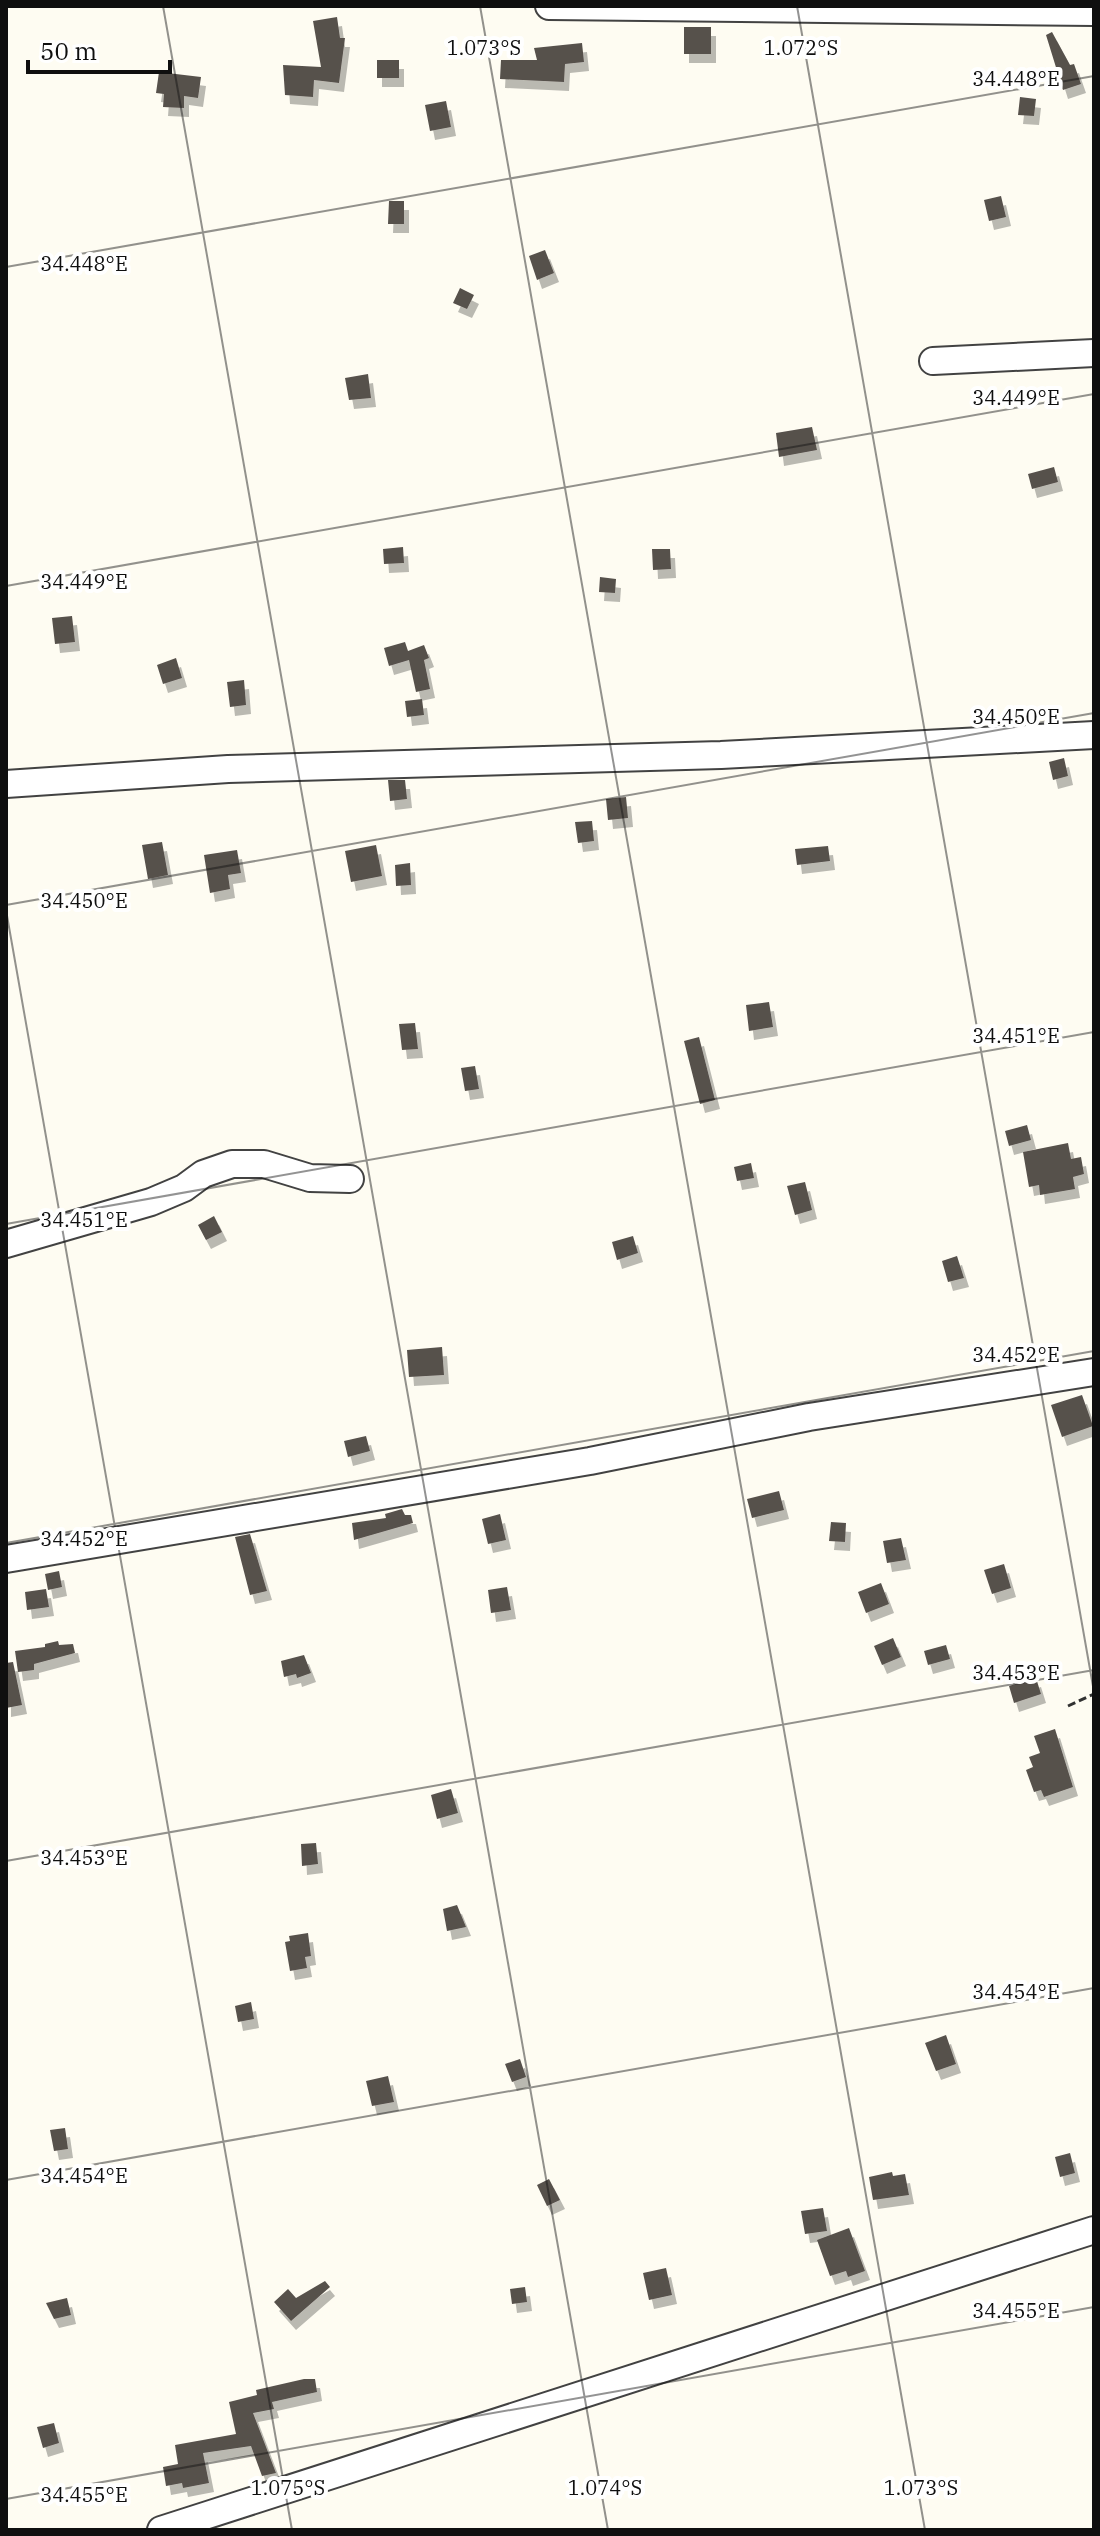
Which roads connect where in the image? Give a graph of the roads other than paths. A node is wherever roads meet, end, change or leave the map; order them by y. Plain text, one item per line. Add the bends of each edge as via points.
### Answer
1 (549, 6) edge
2 (1094, 12) edge
3 (1094, 353) edge
4 (933, 361) dead end
5 (1094, 735) edge
6 (6, 784) edge
7 (350, 1179) dead end
8 (6, 1244) edge
9 (1094, 1372) edge
10 (6, 1559) edge
11 (1094, 2230) edge
12 (161, 2530) edge

1 - 2 street
3 - 4 street
5 - 6 street via 632,759 228,769
7 - 8 street via 310,1178 264,1164 232,1164 151,1202
9 - 10 street
11 - 12 street

